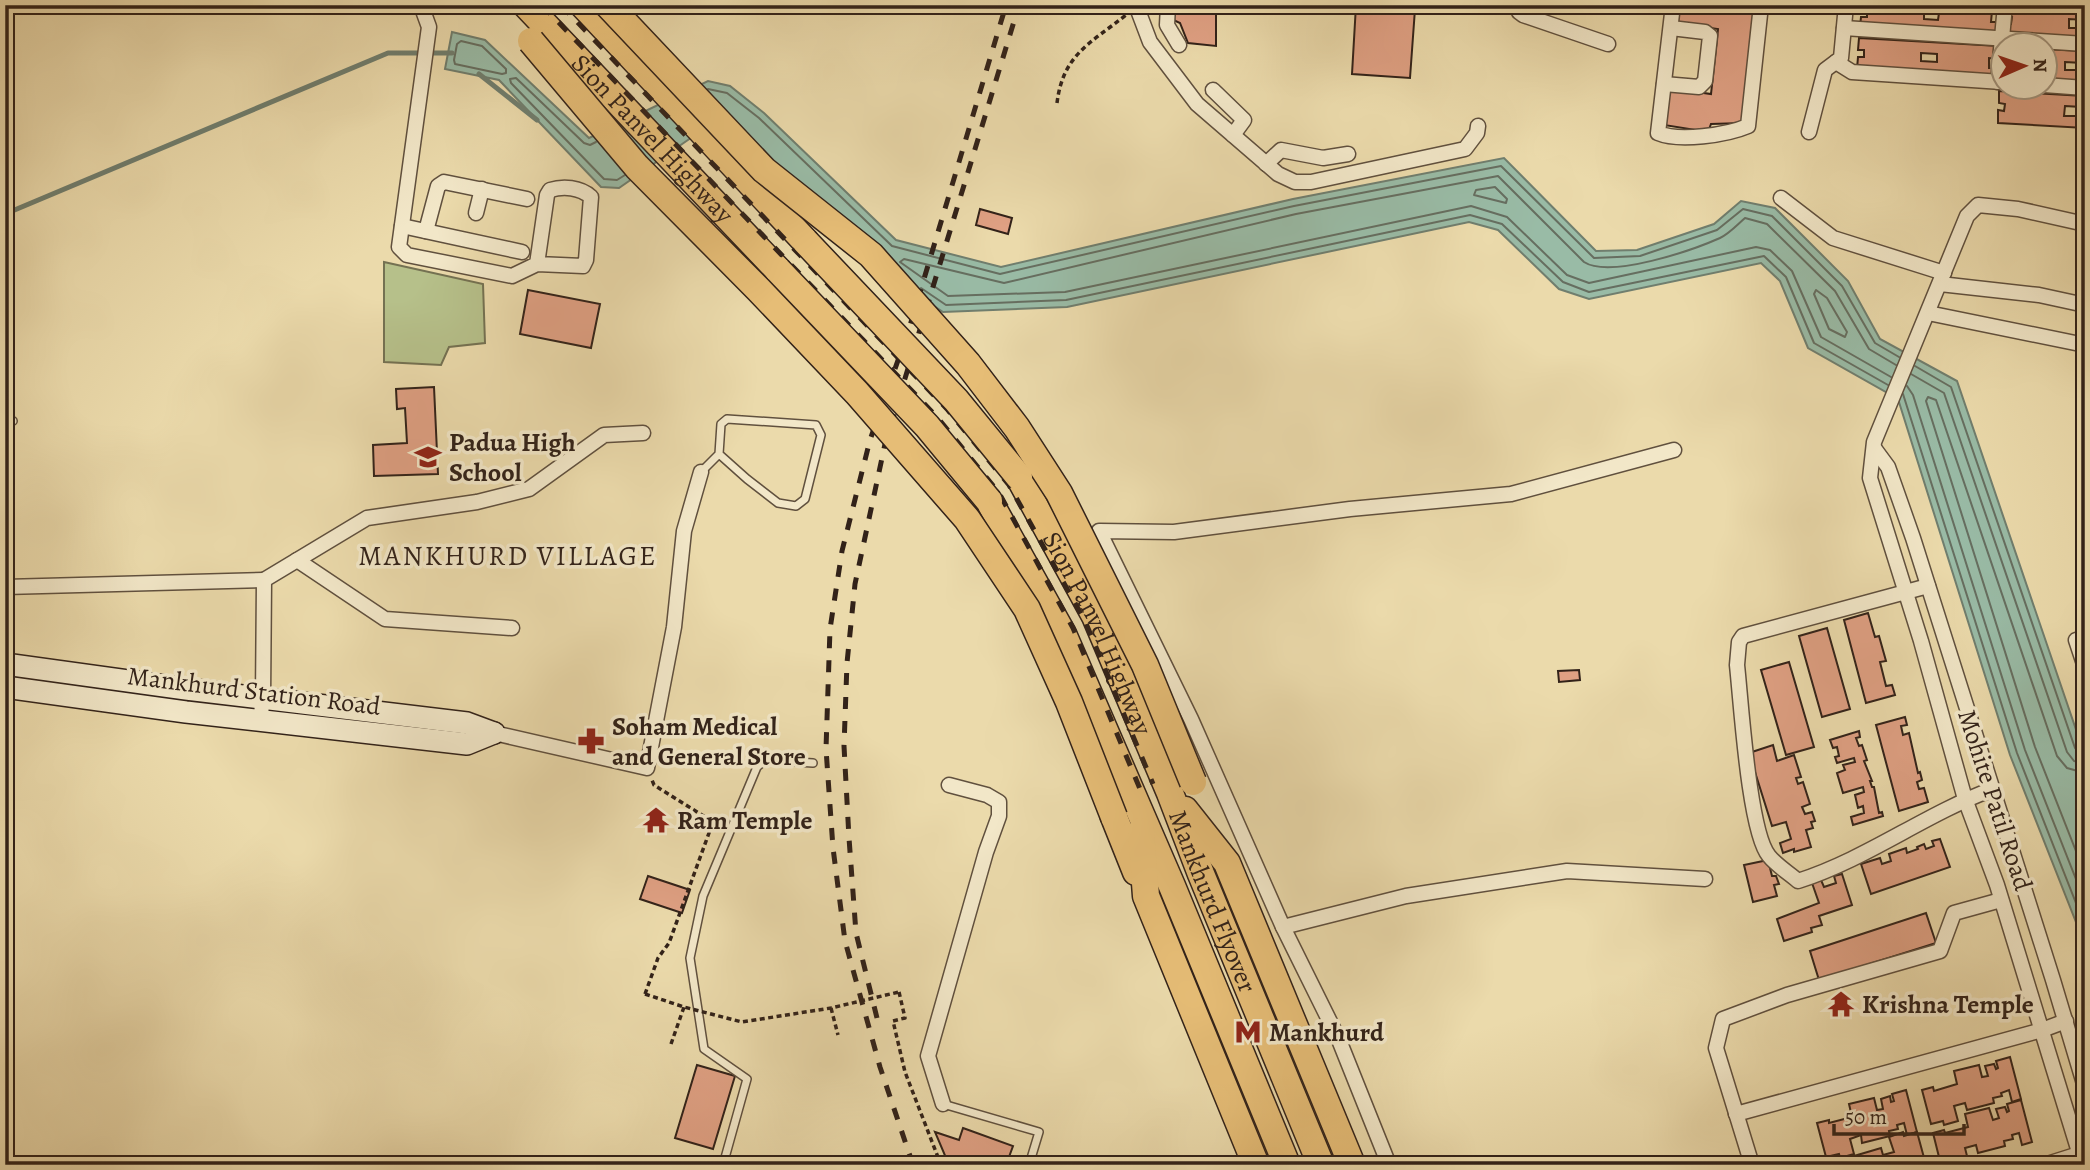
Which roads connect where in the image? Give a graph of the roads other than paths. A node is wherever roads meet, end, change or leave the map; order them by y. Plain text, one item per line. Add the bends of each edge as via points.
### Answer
1 (421, 5) edge
2 (513, 5) edge
3 (526, 5) edge
4 (583, 5) edge
5 (608, 5) edge
6 (1168, 5) edge
7 (1519, 5) edge
8 (1673, 5) edge
9 (1761, 5) edge
10 (1846, 5) edge
11 (2005, 5) edge
12 (1132, 9) edge
13 (1671, 28) junction
14 (1844, 28) junction
15 (2003, 32) edge
16 (1988, 37) edge
17 (2058, 42) edge
18 (1608, 44) dead end
19 (2085, 44) edge
20 (1179, 45) dead end
21 (1836, 62) junction
22 (1988, 81) edge
23 (1664, 84) junction
24 (2058, 86) edge
25 (2085, 88) edge
26 (1213, 90) dead end
27 (1478, 125) dead end
28 (1809, 132) dead end
29 (1233, 135) junction
30 (1348, 155) dead end
31 (1266, 164) junction
32 (482, 189) junction
33 (1781, 198) dead end
34 (527, 200) dead end
35 (476, 213) dead end
36 (2085, 225) edge
37 (402, 226) junction
38 (426, 231) junction
39 (522, 252) dead end
40 (537, 264) junction
41 (1942, 279) junction
42 (2085, 305) edge
43 (1928, 313) junction
44 (2085, 345) edge
45 (643, 433) dead end
46 (1874, 448) junction
47 (1674, 450) dead end
48 (719, 454) junction
49 (701, 472) joint
50 (1914, 541) junction
51 (1892, 548) junction
52 (297, 560) junction
53 (264, 580) junction
54 (1928, 586) junction
55 (5, 587) edge
56 (1906, 594) junction
57 (512, 628) dead end
58 (1943, 634) junction
59 (2085, 638) edge
60 (1921, 641) junction
61 (5, 664) edge
62 (2085, 667) edge
63 (5, 687) edge
64 (263, 698) junction
65 (260, 721) junction
66 (494, 733) junction
67 (813, 763) dead end
68 (950, 785) dead end
69 (1182, 788) junction
70 (1993, 789) junction
71 (1965, 799) junction
72 (1126, 813) junction
73 (1704, 879) dead end
74 (2001, 900) junction
75 (1283, 927) junction
76 (2050, 970) junction
77 (2025, 978) junction
78 (2066, 1021) junction
79 (2042, 1030) junction
80 (2085, 1087) edge
81 (943, 1104) joint
82 (1736, 1114) junction
83 (2083, 1157) edge
84 (723, 1165) edge
85 (1029, 1165) edge
86 (1256, 1165) edge
87 (1287, 1165) edge
88 (1321, 1165) edge
89 (1352, 1165) edge
90 (1389, 1165) edge
91 (1752, 1165) edge
92 (2044, 1165) edge

1 - 37 street via 429,27
2 - 72 highway, bridge via 531,41 637,167 857,393 967,519 1027,609
3 - 72 highway, Sion Panvel Highway, bridge via 927,426 989,501 1063,634
4 - 69 highway, Sion Panvel Highway, bridge via 956,400 1019,477
5 - 69 highway, bridge via 764,170 871,255 968,364 1017,428 1059,493 1145,664
6 - 20 street via 1167,24
7 - 18 street via 1523,15
8 - 13 street
9 - 23 street via 1748,126 1693,137 1658,133
10 - 14 street
11 - 15 street
12 - 29 street via 1150,43 1197,104
13 - 23 street
13 - 23 street via 1710,36 1705,81 1699,87
14 - 16 street
14 - 21 street
17 - 19 street
21 - 22 street via 1852,72
21 - 28 street via 1825,70
24 - 25 street
26 - 29 street via 1249,124
27 - 31 street via 1465,149 1311,182 1295,182
29 - 31 street
30 - 31 street via 1322,158 1281,150
32 - 34 street
32 - 35 street
32 - 38 street via 444,182 438,186
33 - 41 street via 1833,237
36 - 41 street, Mohite Patil Road via 1979,205 1967,216
37 - 38 street
37 - 40 street via 399,247 407,255 512,276
38 - 39 street
40 - 40 street via 550,190 584,191 591,197 583,266
41 - 42 street
41 - 43 street, Mohite Patil Road
43 - 44 street
43 - 46 street, Mohite Patil Road
45 - 52 street via 604,435 529,489 477,502 366,518
46 - 50 street via 1888,467
46 - 51 street, Mohite Patil Road via 1870,478
47 - 75 street via 1511,494 1174,532 1099,531 1191,719
48 - 48 lane via 721,424 727,419 816,425 821,435 805,499 796,506 778,503
48 - 49 lane
49 - 66 street, Mankhurd Station Road via 684,531 674,627 648,768
50 - 51 street
50 - 54 street
51 - 56 street, Mohite Patil Road
52 - 53 street
52 - 57 street via 386,619
53 - 55 street
53 - 64 street
54 - 56 street
54 - 58 street
56 - 60 street, Mohite Patil Road
56 - 71 street via 1743,636 1739,642 1759,834 1768,855 1798,881 1826,872
58 - 60 street
58 - 70 street
59 - 62 street via 2076,640
60 - 71 street, Mohite Patil Road
61 - 64 street, Mankhurd Station Road
63 - 65 street, Mankhurd Station Road
64 - 65 street
64 - 66 street, Mankhurd Station Road via 467,723
65 - 66 street, Mankhurd Station Road via 467,744
67 - 84 lane via 765,760 757,767 703,896 690,958 704,1049 747,1079
68 - 81 street via 988,795 999,802 999,816 928,1056
69 - 88 highway, Mankhurd Flyover via 1201,874
69 - 89 highway via 1227,863
70 - 71 street
70 - 76 street
71 - 74 street, Mohite Patil Road
72 - 86 highway via 1146,896
72 - 87 highway, Mankhurd Flyover via 1172,886
73 - 75 street via 1567,872 1406,896
74 - 77 street, Mohite Patil Road
74 - 82 street via 1954,913 1940,951 1787,995 1723,1019 1716,1048
75 - 90 street via 1339,1040
76 - 77 street
76 - 78 street
77 - 79 street, Mohite Patil Road
78 - 79 street
78 - 80 street
79 - 82 street
79 - 83 street, Mohite Patil Road
81 - 85 lane via 1039,1132
82 - 91 street
83 - 92 street

